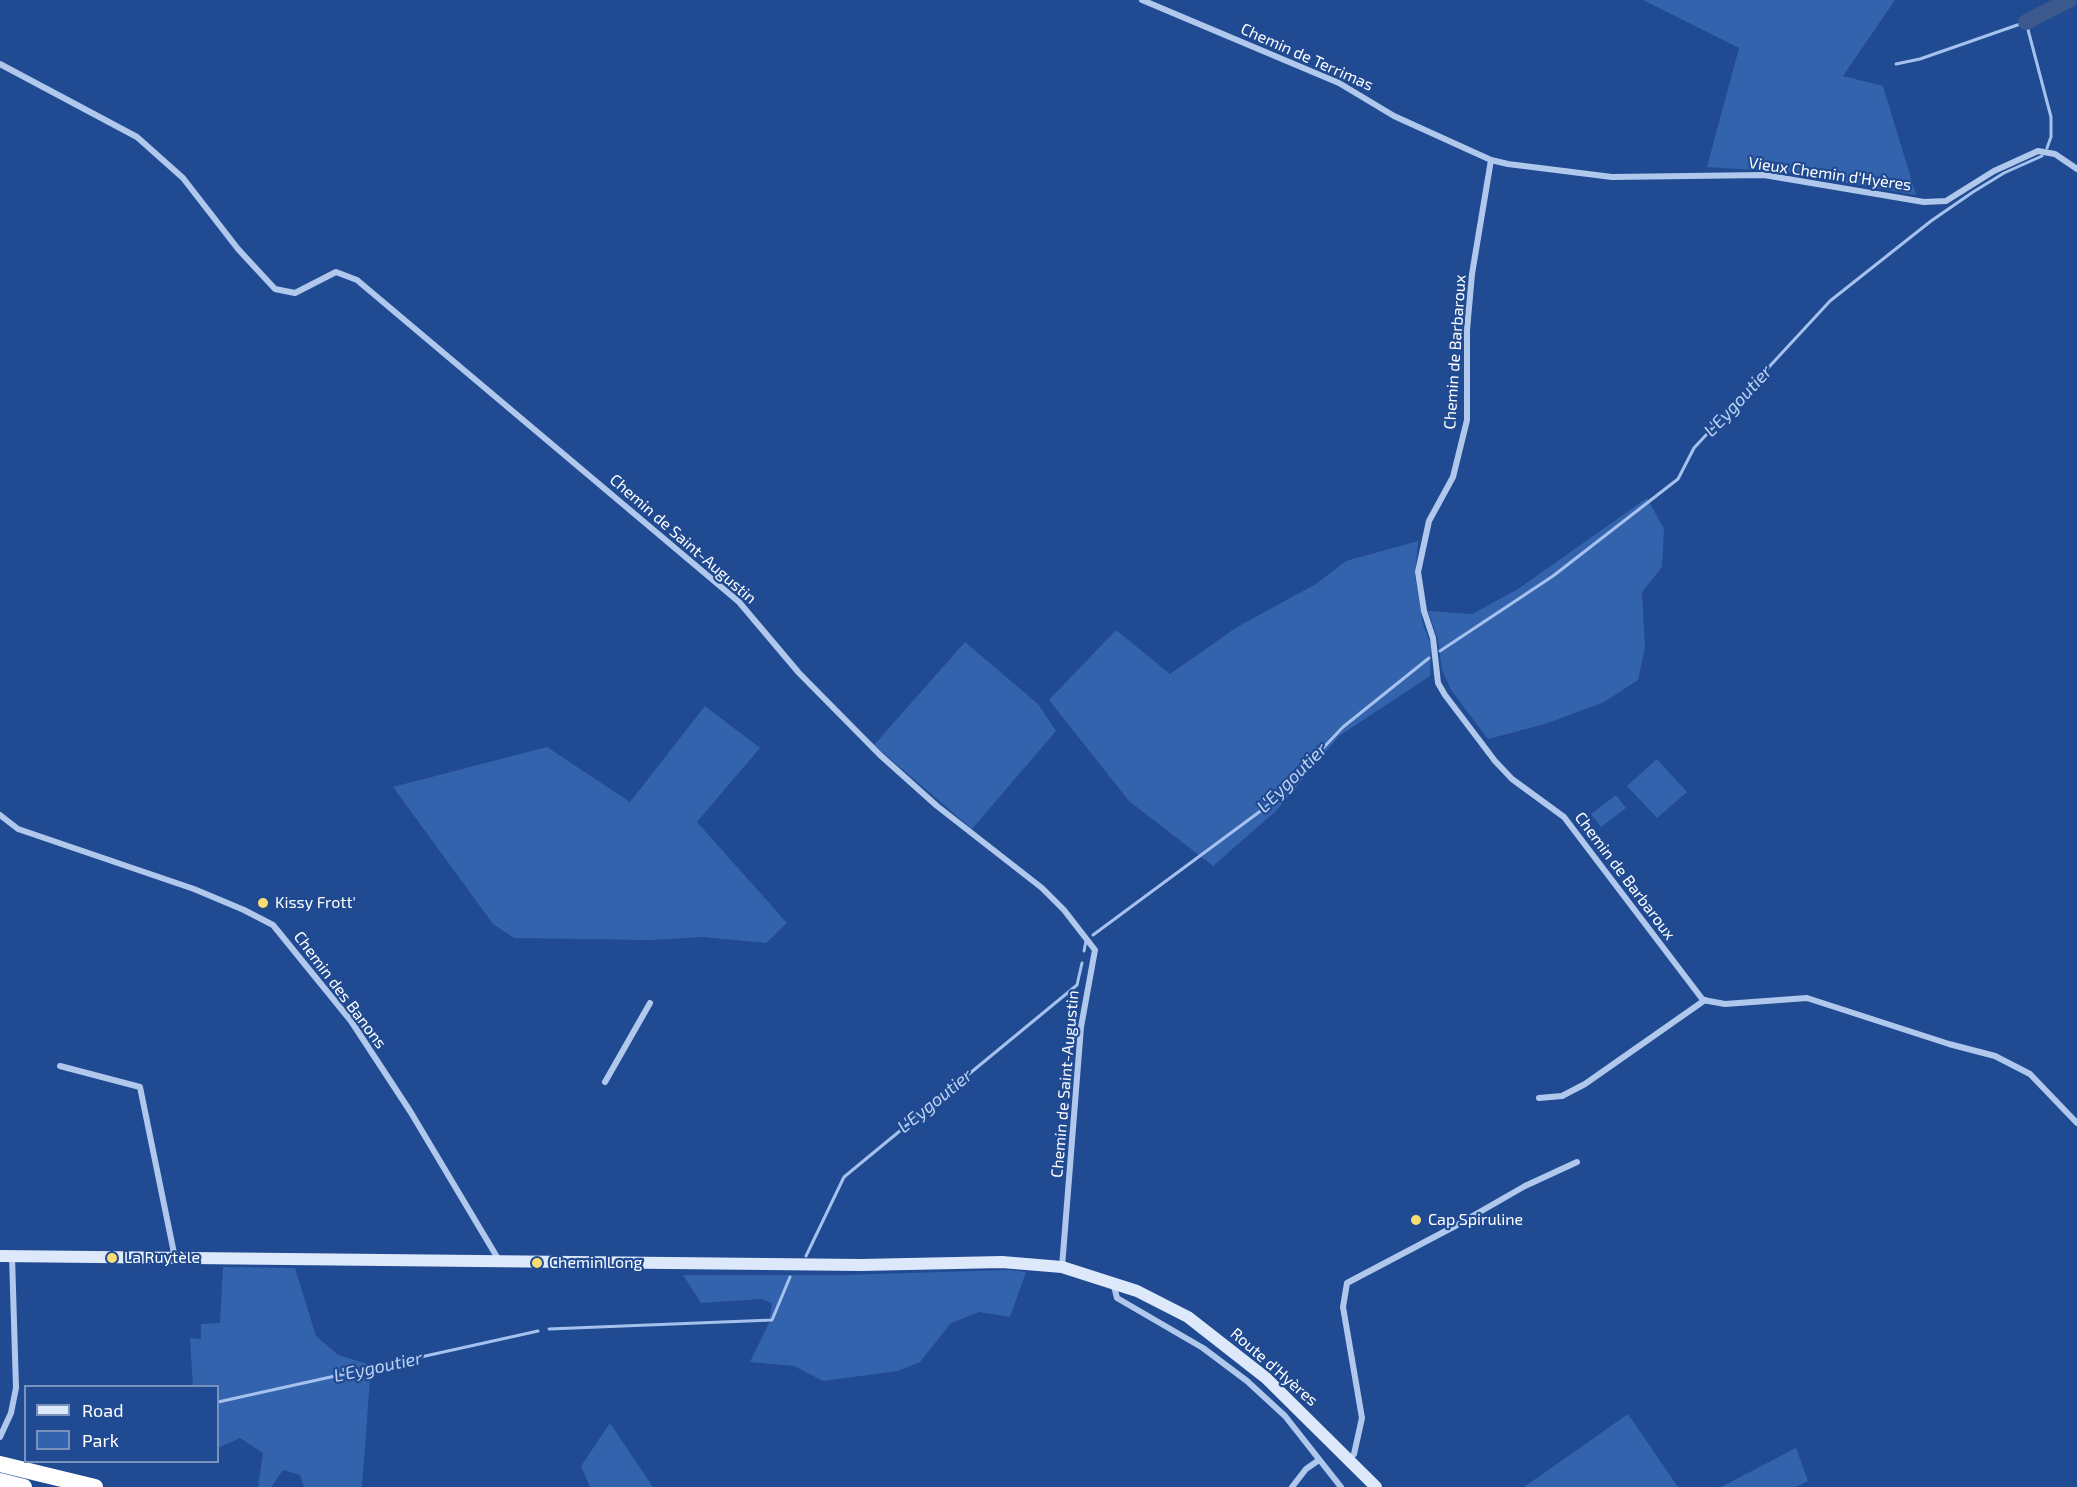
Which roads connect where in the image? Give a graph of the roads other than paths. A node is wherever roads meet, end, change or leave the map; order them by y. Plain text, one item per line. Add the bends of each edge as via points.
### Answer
1 (1142, 0) edge
2 (0, 64) edge
3 (1491, 160) junction
4 (2077, 169) edge
5 (0, 815) edge
6 (1706, 1000) junction
7 (650, 1003) dead end
8 (60, 1065) dead end
9 (605, 1082) dead end
10 (1539, 1098) dead end
11 (2077, 1123) edge
12 (1577, 1162) dead end
13 (6, 1256) edge
14 (175, 1258) junction
15 (500, 1262) junction
16 (1062, 1268) junction
17 (1113, 1282) junction
18 (0, 1437) edge
19 (1319, 1460) junction
20 (1349, 1460) junction
21 (0, 1464) edge
22 (0, 1481) edge
23 (24, 1487) edge
24 (94, 1487) edge
25 (1292, 1487) edge
26 (1341, 1487) edge
27 (1376, 1487) edge

1 - 3 street, Chemin de Terrimas via 1339,83 1394,116
2 - 16 street, Chemin de Saint-Augustin via 144,143 185,180 238,249 275,289 295,293 336,272 357,280 739,602 799,673 870,746 1064,910 1095,950 1081,1027
3 - 4 street, Vieux Chemin d'Hyères via 1612,177 1764,175 1923,202 1946,201 1994,171 2038,151 2055,154
3 - 6 street, Chemin de Barbaroux via 1472,274 1467,330 1467,420 1453,477 1429,521 1418,572 1433,638 1438,683 1495,761 1512,779 1564,817
5 - 15 street, Chemin des Banons via 18,829 194,889 273,925 351,1022 410,1111
6 - 10 street via 1585,1084 1562,1096
6 - 11 street via 1725,1005 1807,998 1995,1056 2030,1074
7 - 9 street
8 - 14 street via 140,1087
12 - 20 street via 1347,1283 1343,1307 1362,1418 1354,1454
13 - 14 main road
13 - 18 street via 16,1388 11,1413
14 - 15 main road
15 - 16 main road via 1002,1262
16 - 17 main road
17 - 19 street, Route d'Hyères via 1117,1298 1203,1348 1247,1381 1285,1416
17 - 20 main road, Route d'Hyères via 1162,1301 1208,1332 1273,1385
19 - 25 street
19 - 26 street, Route d'Hyères
20 - 27 main road, Route d'Hyères
21 - 24 highway
22 - 23 highway

